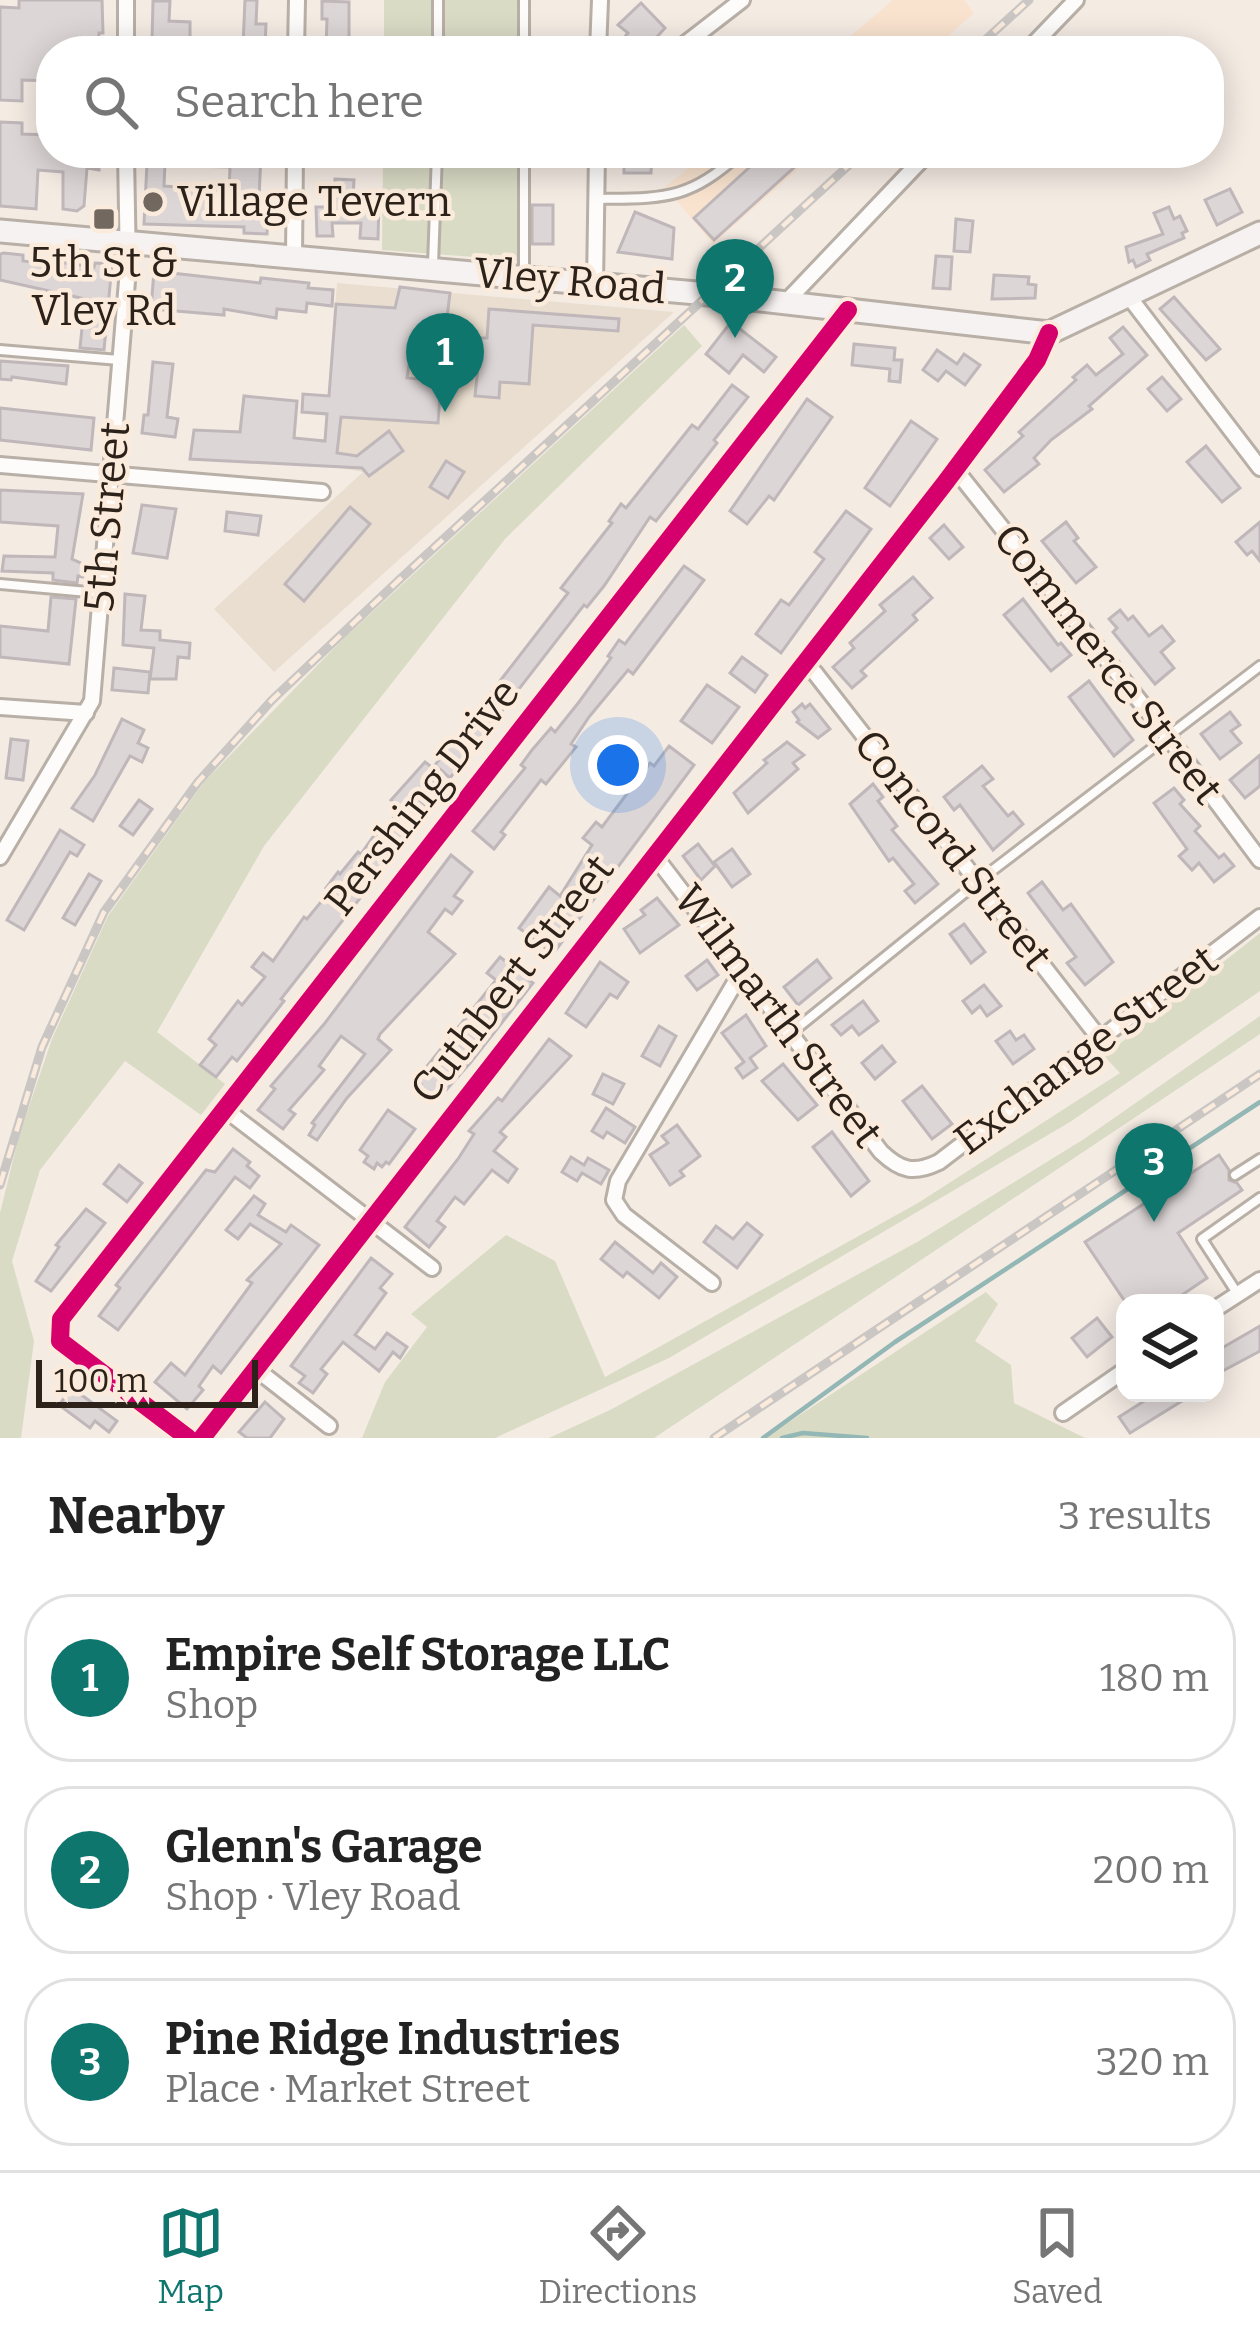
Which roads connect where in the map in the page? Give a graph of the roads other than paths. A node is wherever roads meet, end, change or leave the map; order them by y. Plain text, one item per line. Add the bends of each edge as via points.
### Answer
1 (126, 0) edge
2 (297, 0) edge
3 (438, 0) edge
4 (524, 0) edge
5 (600, 0) edge
6 (742, 0) edge
7 (1076, 0) edge
8 (126, 36) edge
9 (296, 36) edge
10 (438, 36) edge
11 (524, 36) edge
12 (599, 36) edge
13 (695, 36) edge
14 (1041, 36) edge
15 (126, 168) edge
16 (295, 168) edge
17 (436, 168) edge
18 (524, 168) edge
19 (598, 168) edge
20 (724, 168) edge
21 (914, 168) edge
22 (598, 199) junction
23 (0, 231) edge
24 (1260, 233) edge
25 (127, 242) junction
26 (294, 257) junction
27 (433, 268) junction
28 (524, 277) junction
29 (595, 284) junction
30 (1130, 298) junction
31 (785, 303) junction
32 (848, 310) junction
33 (1048, 333) junction
34 (0, 350) edge
35 (120, 361) junction
36 (0, 465) edge
37 (1260, 468) edge
38 (955, 469) junction
39 (111, 474) junction
40 (322, 492) dead end
41 (0, 584) edge
42 (101, 593) junction
43 (803, 663) junction
44 (1260, 666) edge
45 (0, 707) edge
46 (86, 713) junction
47 (1168, 738) junction
48 (654, 855) junction
49 (0, 857) edge
50 (1260, 860) edge
51 (978, 883) junction
52 (1260, 917) edge
53 (743, 969) junction
54 (791, 1033) junction
55 (1100, 1039) junction
56 (226, 1110) junction
57 (1260, 1159) edge
58 (908, 1171) joint
59 (1235, 1174) dead end
60 (1260, 1198) edge
61 (370, 1221) junction
62 (432, 1268) dead end
63 (1260, 1280) edge
64 (712, 1282) dead end
65 (1238, 1294) junction
66 (1224, 1304) edge
67 (256, 1369) junction
68 (1116, 1376) edge
69 (1063, 1413) dead end
70 (329, 1426) dead end
71 (188, 1438) edge
72 (202, 1438) edge

1 - 8 street
2 - 9 street
3 - 10 lane
4 - 11 lane
5 - 12 street
6 - 13 street
7 - 14 street
15 - 25 street, 5th Street
16 - 26 street
17 - 27 lane
18 - 28 lane
19 - 22 street
20 - 22 lane via 684,193
21 - 31 street
22 - 29 street
23 - 25 street, Vley Road
24 - 30 street, Vley Road
25 - 26 street, Vley Road
25 - 35 street, 5th Street
26 - 27 street, Vley Road
27 - 28 street, Vley Road
28 - 29 street, Vley Road
29 - 31 street, Vley Road
30 - 33 street, Vley Road
30 - 37 street
31 - 32 street, Vley Road
32 - 33 street, Vley Road
32 - 56 street, Pershing Drive
33 - 38 street, Cuthbert Street via 1037,360
34 - 35 lane
35 - 39 street, 5th Street
36 - 39 street
38 - 43 street, Cuthbert Street
38 - 47 street, Commerce Street
39 - 40 street
39 - 42 street, 5th Street
41 - 42 lane
42 - 46 street, 5th Street
43 - 48 street, Cuthbert Street
43 - 51 street, Concord Street
44 - 47 lane
45 - 46 street
46 - 49 street, 5th Street
47 - 50 street, Commerce Street
47 - 51 lane
48 - 53 street, Wilmarth Street
48 - 61 street, Cuthbert Street
51 - 54 lane
51 - 55 street, Concord Street
52 - 55 street, Exchange Street
53 - 54 street, Wilmarth Street
53 - 64 street via 614,1200
54 - 58 street, Wilmarth Street via 880,1152
55 - 58 street, Exchange Street via 939,1162
56 - 61 street
56 - 71 street, Pershing Drive via 57,1330 60,1341
57 - 59 lane
60 - 65 lane via 1202,1239
61 - 62 street
61 - 67 street, Cuthbert Street
63 - 65 street
65 - 66 street
67 - 70 street
67 - 72 street, Cuthbert Street
68 - 69 street

